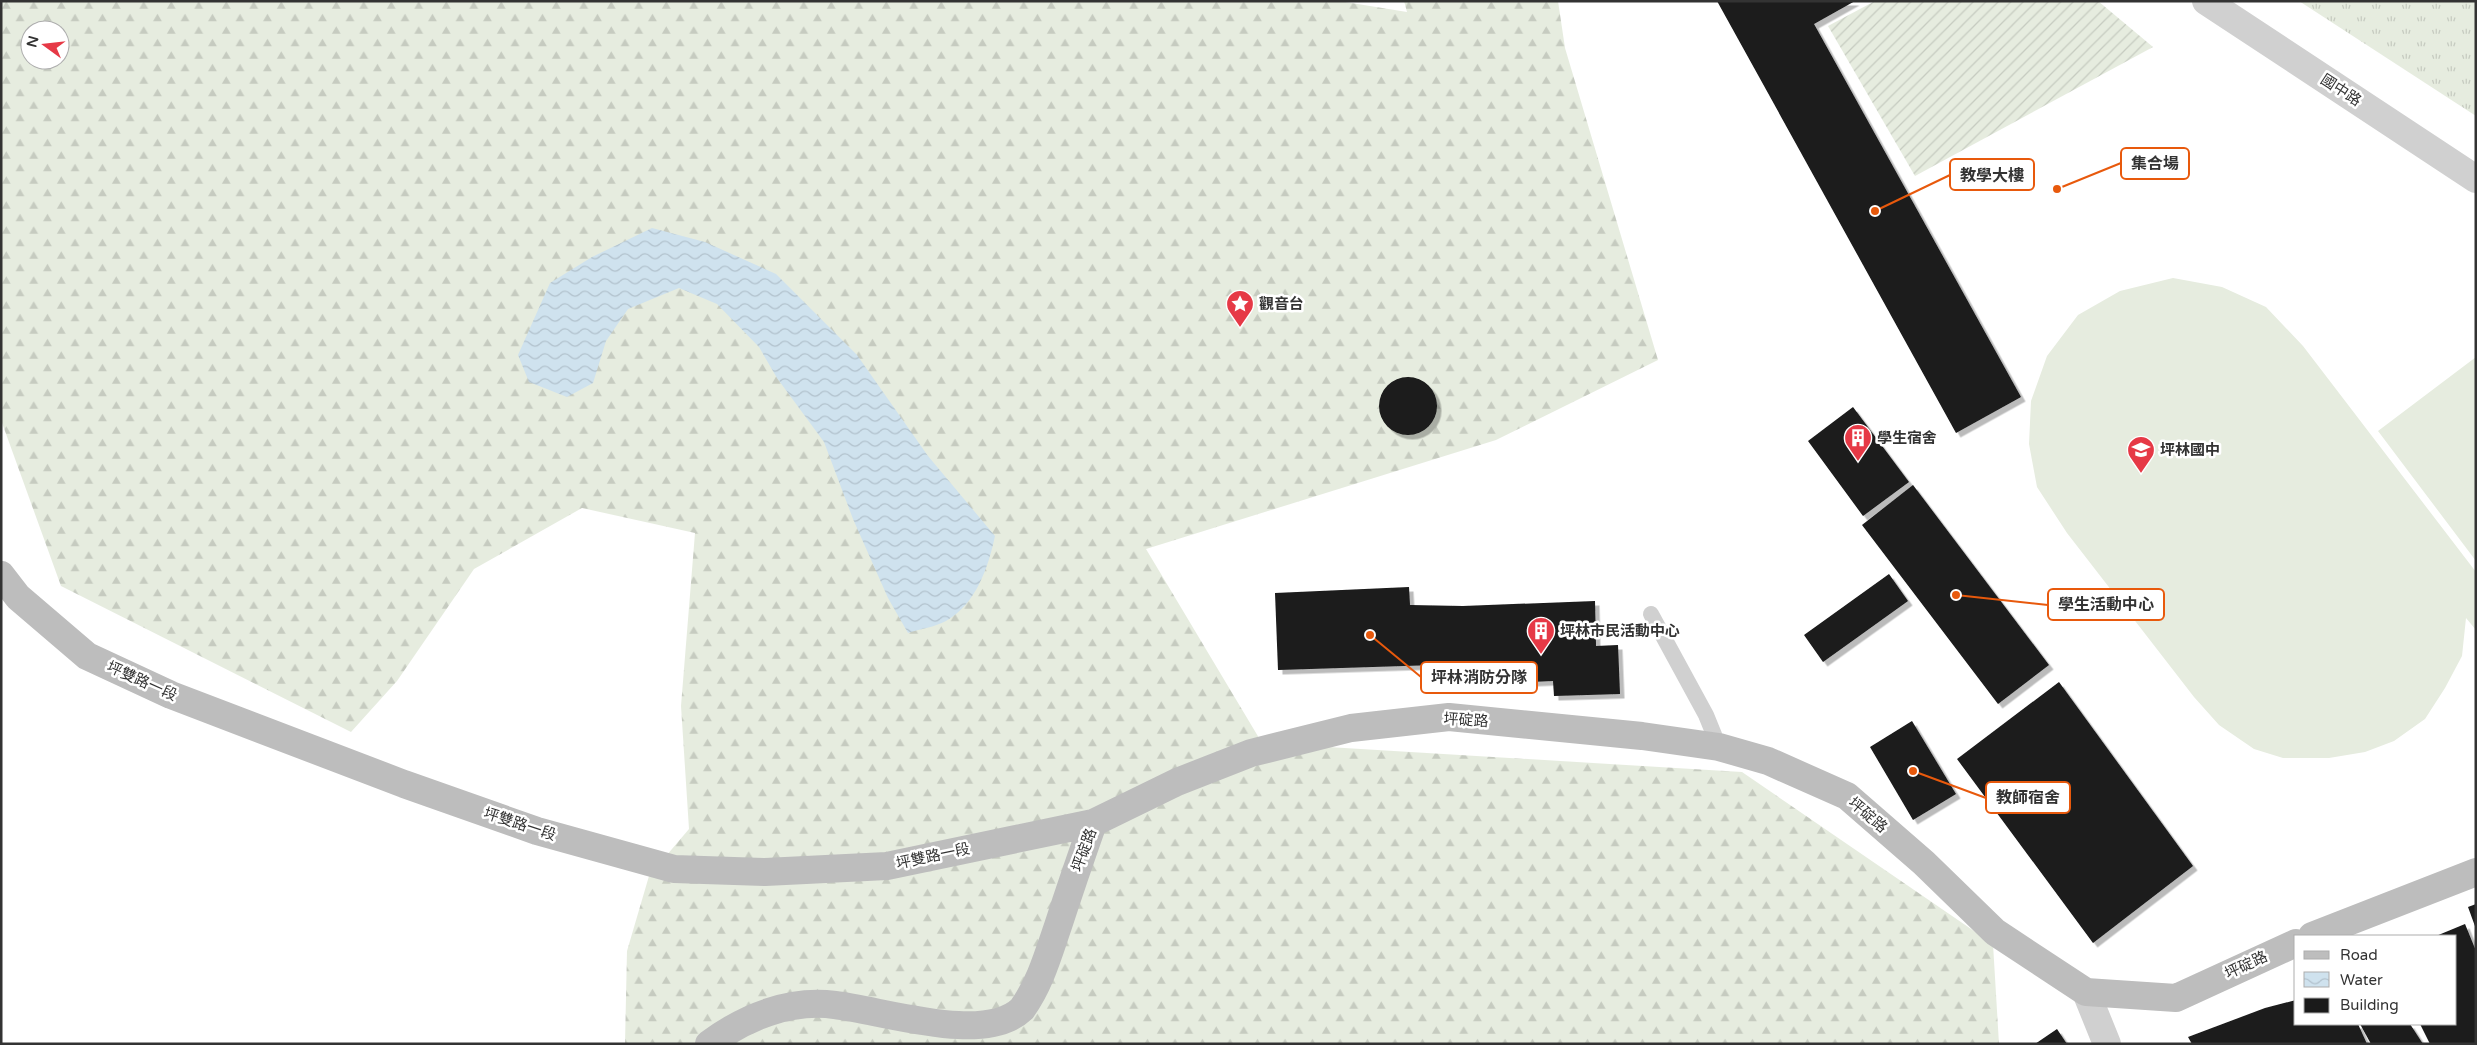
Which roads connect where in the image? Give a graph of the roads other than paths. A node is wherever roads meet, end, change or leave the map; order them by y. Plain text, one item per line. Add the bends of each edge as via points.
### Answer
1 (2206, 1) edge
2 (2476, 179) edge
3 (1, 575) edge
4 (1651, 614) dead end
5 (1720, 747) junction
6 (1093, 822) junction
7 (2476, 872) edge
8 (2315, 935) edge
9 (2294, 944) edge
10 (2086, 992) junction
11 (709, 1044) edge
12 (2107, 1044) edge

1 - 2 street, 國中路
3 - 6 main road, 坪雙路一段 via 18,597 87,656 171,694 404,784 537,831 674,869 765,872 887,866
4 - 5 lane via 1702,706
5 - 6 main road, 坪碇路 via 1449,717 1350,728 1252,753 1177,782
5 - 10 main road, 坪碇路 via 1768,761 1847,796 1924,863 1995,932
6 - 11 main road, 坪碇路 via 1038,982 1021,1011 1003,1025 983,1032 949,1032 835,1004 797,1005 752,1016
7 - 8 main road
9 - 10 main road, 坪碇路 via 2176,998
10 - 12 street

